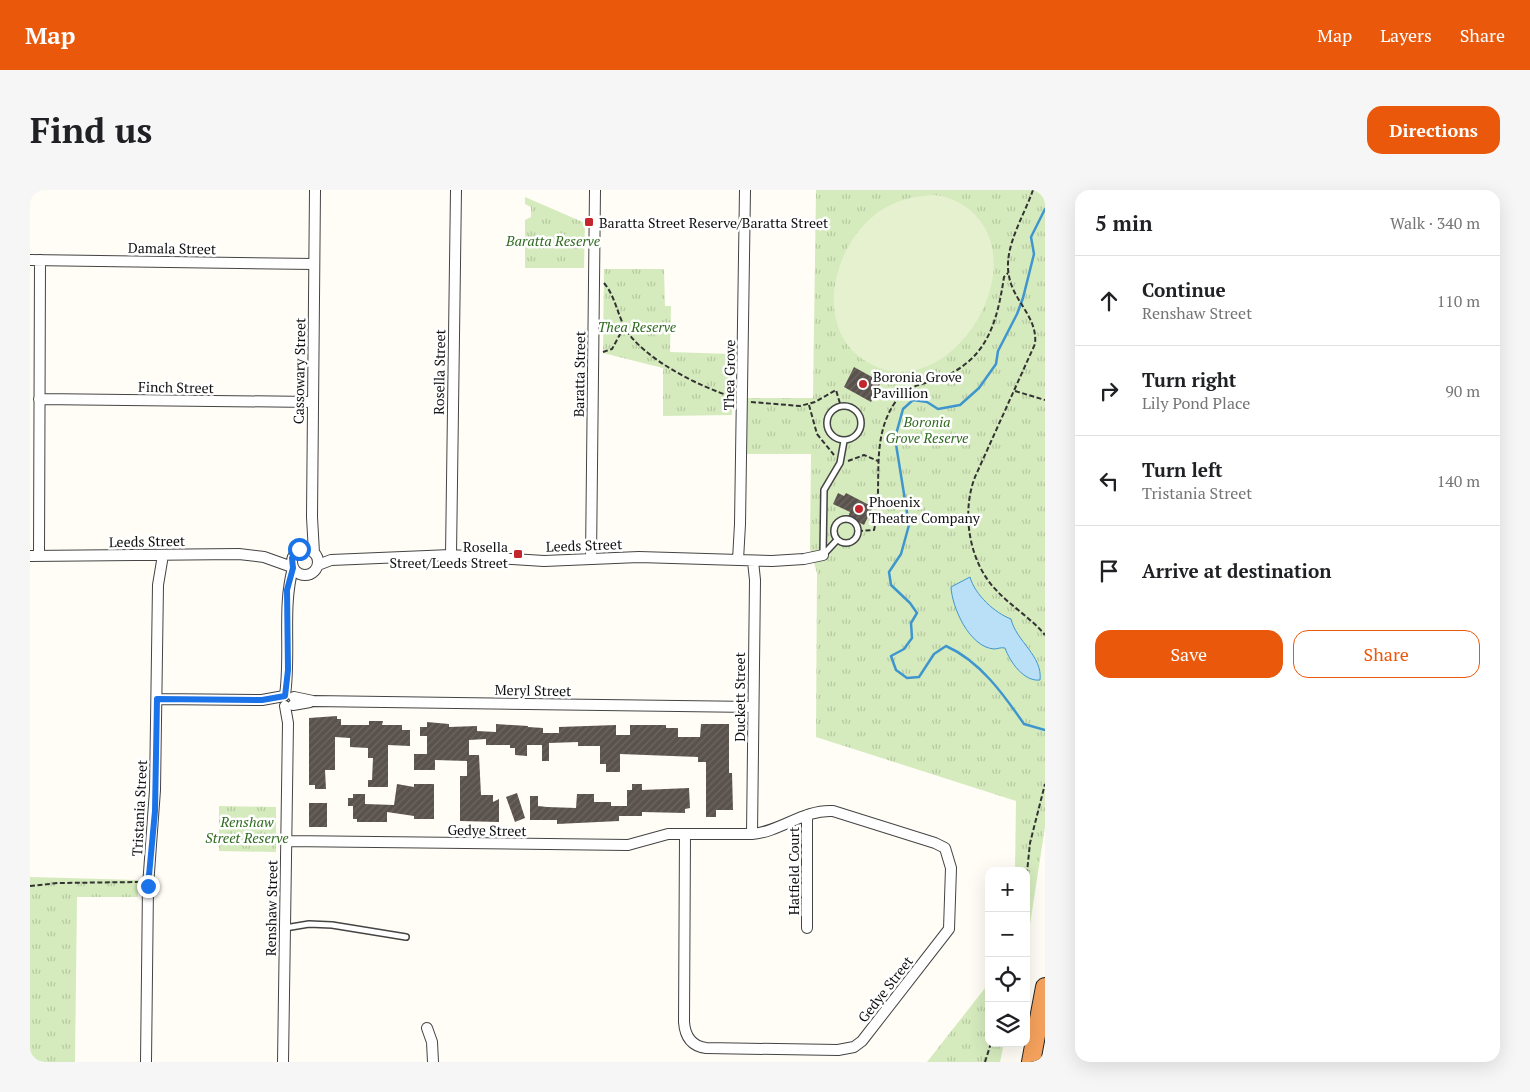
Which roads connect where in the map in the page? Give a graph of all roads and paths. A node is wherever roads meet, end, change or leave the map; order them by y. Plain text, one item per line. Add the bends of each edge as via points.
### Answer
1 (315, 190) edge
2 (456, 190) edge
3 (595, 190) edge
4 (745, 190) edge
5 (1033, 190) edge
6 (35, 260) edge
7 (314, 264) junction
8 (1008, 273) junction
9 (603, 282) dead end
10 (624, 327) junction
11 (602, 352) dead end
12 (1015, 391) junction
13 (742, 397) junction
14 (39, 399) junction
15 (1045, 400) edge
16 (313, 402) junction
17 (808, 404) junction
18 (841, 407) junction
19 (34, 412) edge
20 (844, 440) junction
21 (841, 459) junction
22 (878, 461) junction
23 (312, 517) junction
24 (858, 531) junction
25 (838, 540) junction
26 (303, 548) junction
27 (294, 554) junction
28 (451, 555) junction
29 (823, 555) junction
30 (34, 556) edge
31 (158, 556) junction
32 (264, 557) junction
33 (316, 557) junction
34 (591, 558) junction
35 (738, 560) junction
36 (753, 561) junction
37 (293, 568) junction
38 (302, 575) junction
39 (289, 599) junction
40 (1045, 635) edge
41 (157, 699) junction
42 (289, 701) junction
43 (753, 707) junction
44 (1045, 784) edge
45 (807, 815) junction
46 (685, 834) junction
47 (752, 834) junction
48 (286, 841) junction
49 (1028, 867) edge
50 (139, 882) dead end
51 (30, 886) edge
52 (285, 928) junction
53 (807, 928) dead end
54 (406, 938) dead end
55 (1045, 986) edge
56 (427, 1028) dead end
57 (990, 1047) edge
58 (146, 1062) edge
59 (283, 1062) edge
60 (433, 1062) edge
61 (985, 1062) edge
62 (1031, 1062) edge

1 - 7 street, Cassowary Street
2 - 28 street, Rosella Street
3 - 34 street, Baratta Street
4 - 13 street, Thea Grove
5 - 8 path via 1009,255
6 - 7 street, Damala Street
6 - 14 street
7 - 16 street, Cassowary Street
8 - 12 path via 1032,322 1035,344
8 - 22 path via 1004,277 996,320 983,345 952,373 904,392 886,420
9 - 10 path
10 - 11 path via 612,349
10 - 13 path via 656,358 709,388
12 - 15 path
12 - 40 path via 971,488 969,528 988,582
13 - 17 path via 751,397 753,403
13 - 35 street, Thea Grove
14 - 16 street, Finch Street
14 - 19 street
16 - 23 street, Cassowary Street
17 - 18 path via 836,390
17 - 21 path via 817,434
18 - 20 lane via 828,415 827,425 831,434
18 - 20 lane via 855,411 860,419 857,434
19 - 30 street
20 - 21 lane
21 - 22 path via 851,460 864,455
21 - 29 lane via 824,490
22 - 24 path via 874,530
23 - 26 street
23 - 33 street, Cassowary Street
24 - 25 lane via 856,538 849,543
24 - 25 lane via 852,520 841,520 833,529
25 - 29 lane
26 - 27 street
26 - 33 street
27 - 32 street, Leeds Street
27 - 37 street
28 - 33 street, Leeds Street via 331,560
28 - 34 street, Leeds Street via 544,561
29 - 36 street, Leeds Street
30 - 31 street, Leeds Street
31 - 32 street, Leeds Street via 214,554
31 - 41 street, Tristania Street
32 - 37 street, Leeds Street
33 - 38 street via 314,572
34 - 35 street, Leeds Street via 639,556
35 - 36 street, Leeds Street
36 - 43 street, Duckett Street
37 - 38 street
37 - 39 street, Renshaw Street via 287,590
38 - 39 street, Renshaw Street
39 - 42 street, Renshaw Street
41 - 42 street
41 - 58 street, Tristania Street via 155,811 148,891
42 - 43 street, Meryl Street
42 - 48 street, Renshaw Street
43 - 47 street, Duckett Street
44 - 49 path via 1030,843
45 - 46 street, Gedye Street via 827,811 851,815 940,845 951,861 951,916 947,931 862,1042 844,1050 706,1048 696,1046 689,1039 684,1022
45 - 47 street, Gedye Street via 777,829
45 - 53 street, Hatfield Court
46 - 47 street, Gedye Street
46 - 48 street, Gedye Street via 662,835 622,846
48 - 52 street, Renshaw Street
50 - 51 path
52 - 54 lane via 332,924
52 - 59 street, Renshaw Street
55 - 62 highway
56 - 60 street
57 - 61 path

